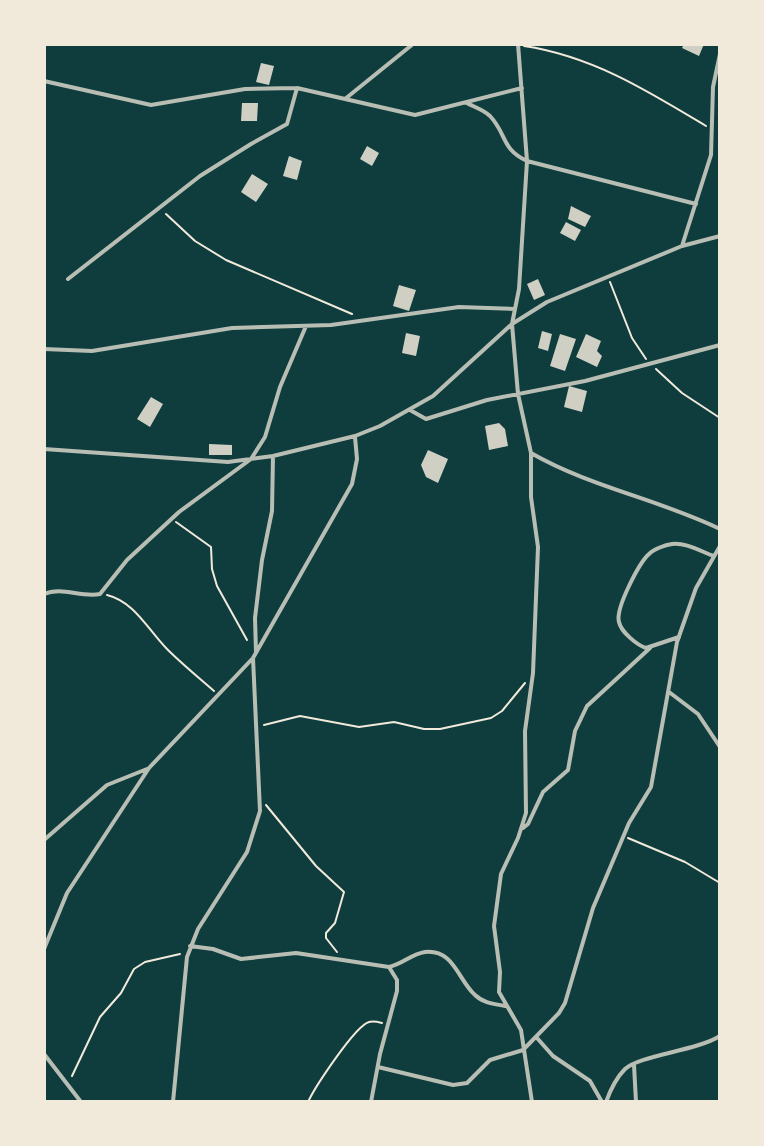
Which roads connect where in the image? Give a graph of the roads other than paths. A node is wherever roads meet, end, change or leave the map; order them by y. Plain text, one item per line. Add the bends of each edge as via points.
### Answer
1 (413, 44) edge
2 (518, 45) edge
3 (720, 54) edge
4 (44, 81) edge
5 (297, 88) junction
6 (522, 88) junction
7 (345, 99) junction
8 (467, 103) junction
9 (527, 161) junction
10 (696, 204) junction
11 (720, 236) edge
12 (682, 246) junction
13 (68, 279) dead end
14 (515, 309) junction
15 (512, 324) junction
16 (306, 326) junction
17 (720, 345) edge
18 (44, 349) edge
19 (518, 394) junction
20 (410, 410) junction
21 (355, 436) junction
22 (44, 449) edge
23 (531, 453) junction
24 (273, 456) junction
25 (251, 459) junction
26 (720, 529) edge
27 (720, 546) edge
28 (714, 556) junction
29 (44, 592) edge
30 (679, 637) junction
31 (650, 648) junction
32 (254, 656) junction
33 (669, 692) junction
34 (720, 747) edge
35 (149, 768) junction
36 (522, 829) junction
37 (44, 840) edge
38 (44, 949) edge
39 (189, 949) junction
40 (389, 967) junction
41 (505, 1006) junction
42 (720, 1036) edge
43 (537, 1038) junction
44 (523, 1050) junction
45 (44, 1054) edge
46 (634, 1064) junction
47 (378, 1067) junction
48 (81, 1102) edge
49 (173, 1102) edge
50 (371, 1102) edge
51 (532, 1102) edge
52 (604, 1102) edge
53 (636, 1102) edge

1 - 7 street
2 - 6 street
3 - 10 street via 713,87 711,155
4 - 5 street via 151,105 245,89
5 - 7 street
5 - 13 street via 287,124 159,206
6 - 8 street
6 - 9 street
7 - 8 street via 409,115
8 - 9 street via 488,114 507,148
9 - 10 street
9 - 14 street
10 - 12 street
11 - 12 street
12 - 15 street via 547,302
14 - 15 street
14 - 16 street via 459,307
15 - 19 street
15 - 20 street via 433,396
16 - 18 street via 232,328 92,351
16 - 25 street via 265,437
17 - 19 street
19 - 20 street via 426,419
19 - 23 street
20 - 21 street
21 - 24 street
21 - 32 street via 352,484
22 - 25 street via 228,462
23 - 26 street via 569,473
23 - 36 street via 538,547
24 - 25 street
24 - 32 street via 272,511
25 - 29 street via 171,519 100,594
27 - 28 street
28 - 30 street
28 - 31 street via 668,544 648,555 636,572 619,622 638,644
30 - 31 street
30 - 33 street
31 - 36 street via 585,710 568,770 543,792
32 - 35 street
32 - 39 street via 261,798 257,829
33 - 34 street via 698,714
33 - 43 street via 651,787 632,816 585,929 565,1003
35 - 37 street via 107,785
35 - 38 street via 67,893
36 - 41 street via 501,874 494,926 499,992
39 - 40 street via 213,949 241,959 296,953
39 - 49 street
40 - 41 street via 411,955 439,954 452,962 475,995
40 - 47 street via 398,986
41 - 44 street via 518,1023
42 - 46 street
43 - 44 street
43 - 52 street via 590,1081
44 - 47 street via 490,1060 460,1085
44 - 51 street
45 - 48 street
46 - 52 street via 624,1070
46 - 53 street
47 - 50 street

